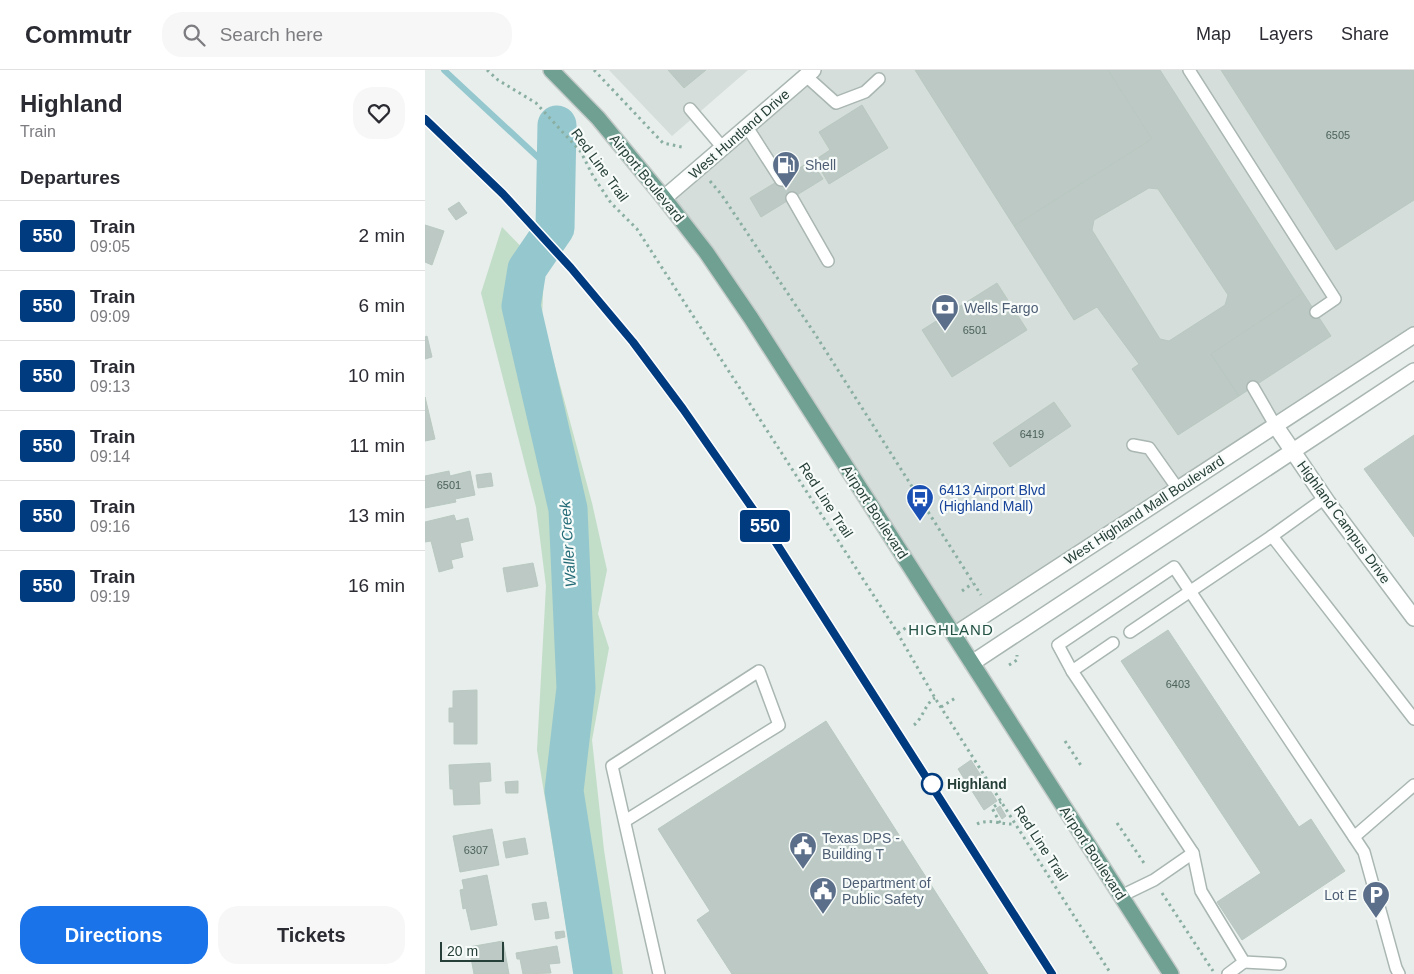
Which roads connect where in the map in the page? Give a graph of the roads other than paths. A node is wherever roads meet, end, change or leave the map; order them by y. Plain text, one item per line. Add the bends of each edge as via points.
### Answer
1 (551, 70) edge
2 (1189, 70) edge
3 (809, 73) edge
4 (879, 79) dead end
5 (690, 109) dead end
6 (747, 127) junction
7 (723, 148) junction
8 (781, 180) dead end
9 (664, 198) junction
10 (792, 198) dead end
11 (828, 261) dead end
12 (1316, 312) dead end
13 (1414, 335) edge
14 (1414, 371) edge
15 (1253, 387) dead end
16 (1275, 425) junction
17 (1133, 445) dead end
18 (1292, 451) junction
19 (1178, 488) junction
20 (1325, 498) junction
21 (1273, 536) junction
22 (1189, 591) junction
23 (1414, 618) edge
24 (1130, 632) dead end
25 (954, 635) junction
26 (1113, 643) dead end
27 (972, 663) junction
28 (1072, 671) junction
29 (1414, 719) edge
30 (1414, 785) edge
31 (625, 820) junction
32 (1354, 837) junction
33 (1193, 853) junction
34 (1121, 896) junction
35 (1245, 962) junction
36 (1280, 964) dead end
37 (659, 974) edge
38 (1171, 974) edge
39 (1228, 974) edge
40 (1399, 974) edge

1 - 9 main road, Airport Boulevard via 598,118
2 - 12 lane via 1335,299
3 - 4 lane via 836,102 865,92
3 - 6 street, West Huntland Drive
5 - 7 lane
6 - 7 street, West Huntland Drive
6 - 8 lane
7 - 9 street, West Huntland Drive
9 - 25 main road, Airport Boulevard via 751,318
10 - 11 lane
13 - 16 street, West Highland Mall Boulevard
14 - 18 street
15 - 16 lane
16 - 18 street, Highland Campus Drive
16 - 19 street, West Highland Mall Boulevard
17 - 19 lane via 1149,448
18 - 20 street, Highland Campus Drive
18 - 27 street
19 - 25 street, West Highland Mall Boulevard
20 - 21 lane
20 - 23 street, Highland Campus Drive
21 - 22 lane
21 - 29 lane
22 - 24 lane
22 - 28 lane via 1174,567 1058,645
22 - 32 lane
25 - 27 main road, Airport Boulevard
26 - 28 lane
27 - 34 main road, Airport Boulevard
28 - 33 lane
30 - 32 lane
31 - 31 lane via 779,725 759,671 612,766
31 - 37 lane
32 - 40 lane via 1364,852
33 - 34 lane via 1154,880
33 - 35 lane via 1201,891
34 - 38 main road, Airport Boulevard
35 - 36 lane
35 - 39 lane

